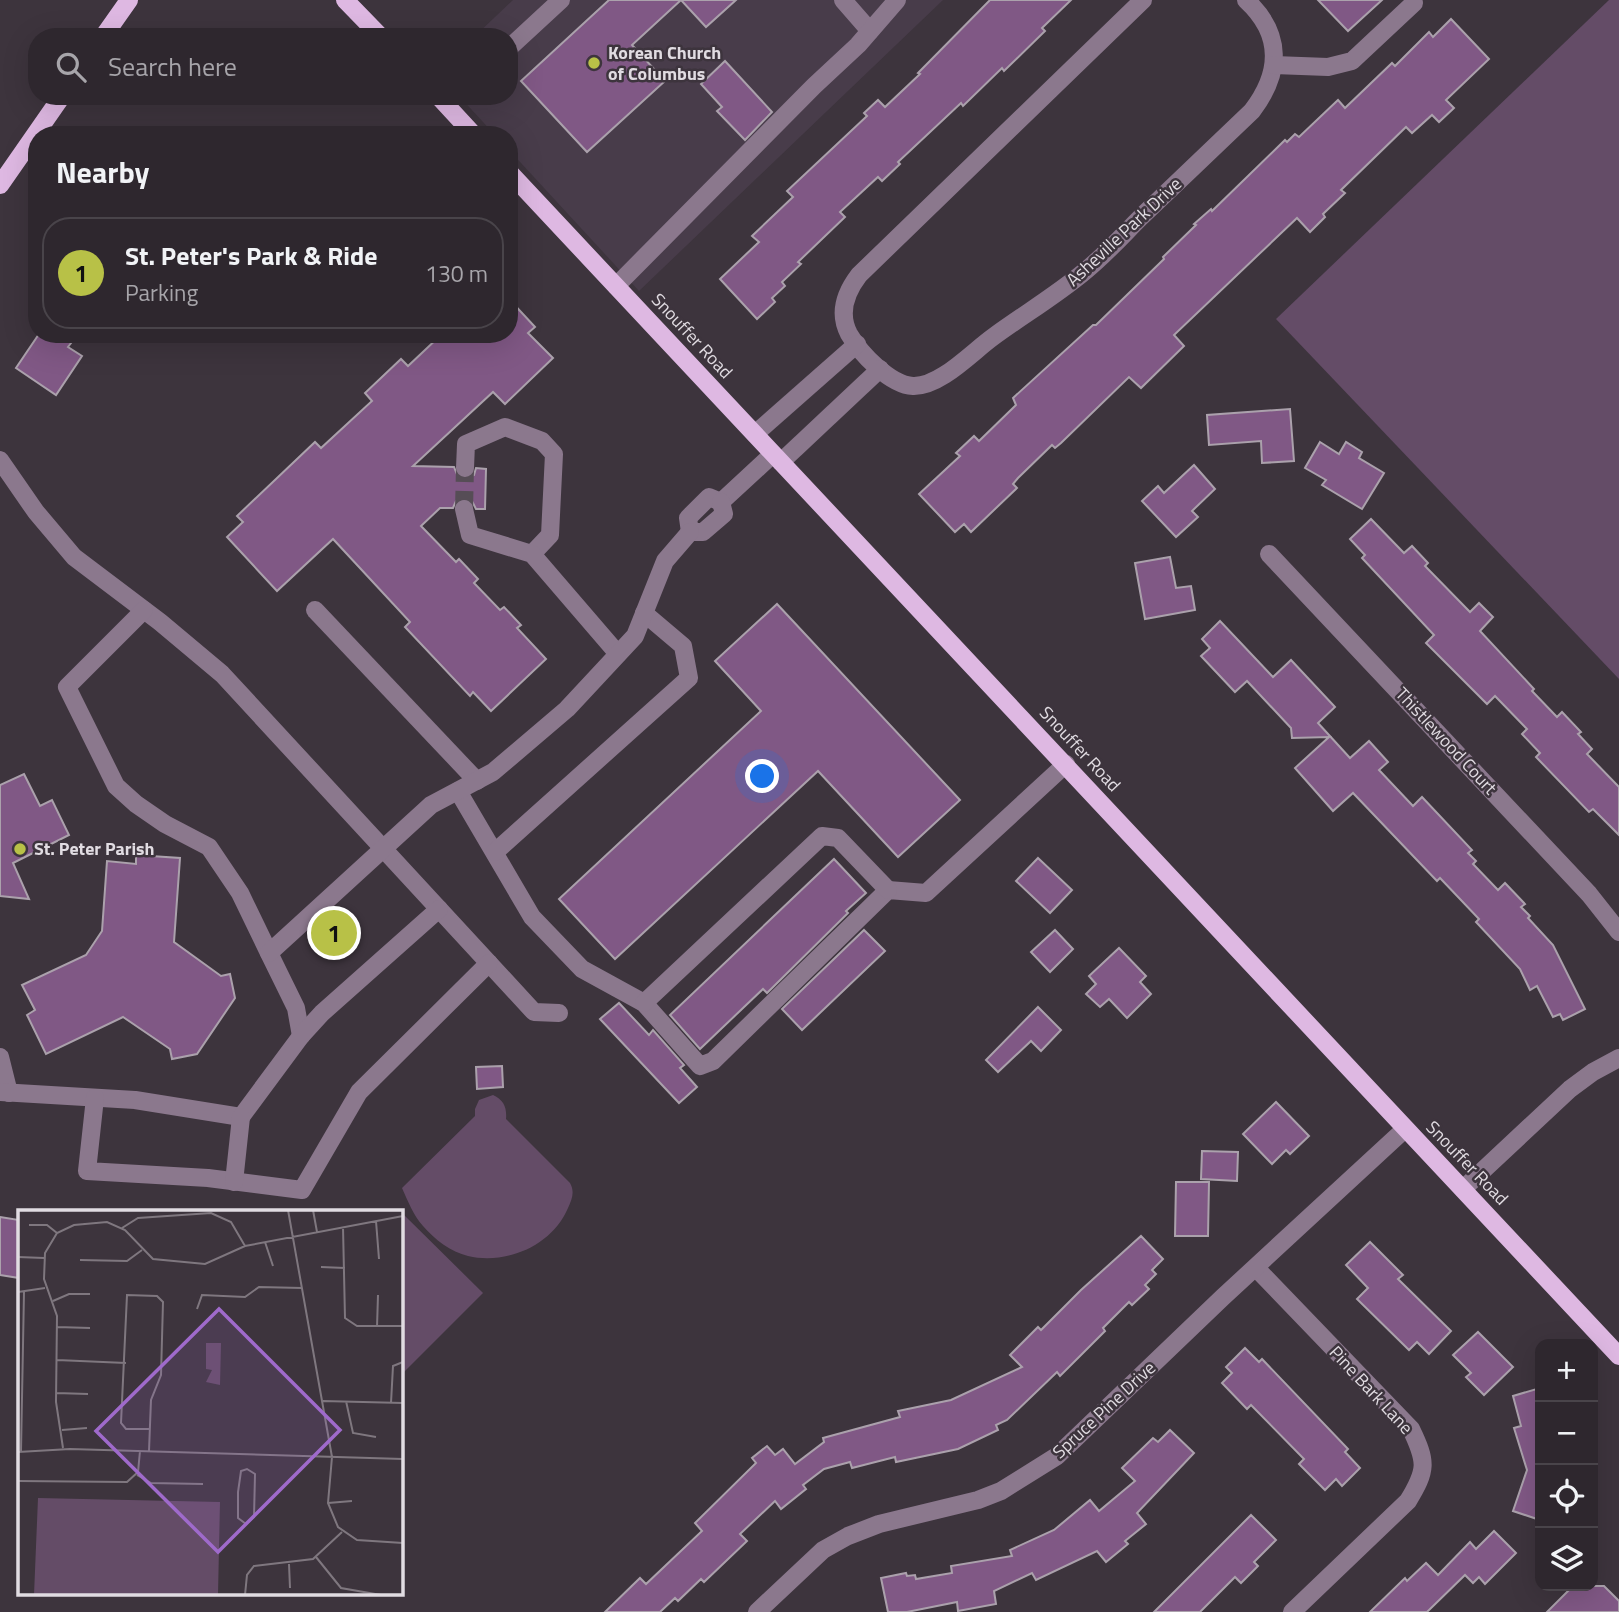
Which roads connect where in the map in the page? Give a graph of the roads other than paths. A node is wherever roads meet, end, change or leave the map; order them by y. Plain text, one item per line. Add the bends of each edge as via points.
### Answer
1 (129, 0) edge
2 (345, 0) edge
3 (561, 0) edge
4 (843, 0) edge
5 (1143, 0) edge
6 (1246, 0) edge
7 (895, 1) edge
8 (1414, 3) dead end
9 (109, 28) edge
10 (372, 28) edge
11 (870, 31) junction
12 (518, 40) edge
13 (1275, 65) junction
14 (56, 105) edge
15 (452, 105) edge
16 (41, 126) edge
17 (467, 126) edge
18 (28, 145) edge
19 (518, 182) edge
20 (0, 185) edge
21 (616, 286) junction
22 (857, 344) junction
23 (880, 369) junction
24 (755, 434) junction
25 (778, 458) junction
26 (0, 460) edge
27 (465, 468) tunnel mouth
28 (464, 509) tunnel mouth
29 (532, 554) junction
30 (1269, 554) dead end
31 (144, 610) junction
32 (315, 610) dead end
33 (644, 612) junction
34 (618, 654) junction
35 (1066, 764) junction
36 (477, 781) junction
37 (458, 791) junction
38 (382, 847) junction
39 (495, 852) junction
40 (888, 890) junction
41 (439, 909) junction
42 (1619, 932) edge
43 (269, 953) junction
44 (489, 962) junction
45 (644, 1003) junction
46 (559, 1013) dead end
47 (302, 1036) junction
48 (0, 1057) edge
49 (1619, 1058) edge
50 (4, 1093) edge
51 (94, 1098) junction
52 (242, 1117) junction
53 (1405, 1129) junction
54 (234, 1182) junction
55 (1463, 1189) junction
56 (1256, 1268) junction
57 (1619, 1356) edge
58 (757, 1612) edge
59 (1292, 1612) edge

1 - 9 main road
2 - 10 main road
3 - 12 street
4 - 11 street
5 - 22 street, Asheville Park Drive via 859,275 843,309
6 - 13 street via 1267,28
7 - 11 street
8 - 13 street via 1352,61 1328,67
11 - 21 street
13 - 23 street, Asheville Park Drive via 1252,111 1085,271 927,384 901,384
14 - 16 main road
15 - 17 main road
18 - 20 main road
19 - 21 main road, Snouffer Road
21 - 24 main road, Snouffer Road
22 - 23 street, Asheville Park Drive
22 - 24 street
23 - 25 street
24 - 25 main road, Snouffer Road
25 - 33 street via 721,502 709,498 688,518 690,532 665,561
25 - 35 main road, Snouffer Road
26 - 31 street via 74,557
27 - 29 street via 466,444 505,427 542,441 554,454 550,535
28 - 29 street via 470,535
29 - 34 street
30 - 42 street, Thistlewood Court via 1590,894
31 - 38 street via 222,674
31 - 43 street via 67,687 116,786 165,824 209,847 240,893
32 - 36 street
33 - 34 street via 635,636
33 - 39 street via 682,646 689,678
34 - 36 street via 567,709 494,772
35 - 40 street via 926,893
35 - 53 main road, Snouffer Road
36 - 37 street
37 - 38 street via 431,805
37 - 39 street
38 - 41 street
38 - 43 street
39 - 45 street via 533,917 582,969
40 - 45 street via 838,838 822,836
40 - 45 street via 713,1060 700,1066
41 - 44 street
41 - 47 street
43 - 47 street via 296,1008
44 - 46 street via 534,1012
44 - 54 street via 359,1092 302,1190
47 - 52 street
48 - 50 street
49 - 55 street via 1570,1089
50 - 51 street
51 - 52 street
51 - 54 street via 87,1171
52 - 54 street
53 - 55 main road, Snouffer Road
53 - 56 street, Spruce Pine Drive
55 - 57 main road, Snouffer Road
56 - 58 street, Spruce Pine Drive via 1057,1456 978,1500 848,1536 823,1550
56 - 59 street, Pine Bark Lane via 1411,1429 1423,1452 1421,1479 1408,1501

